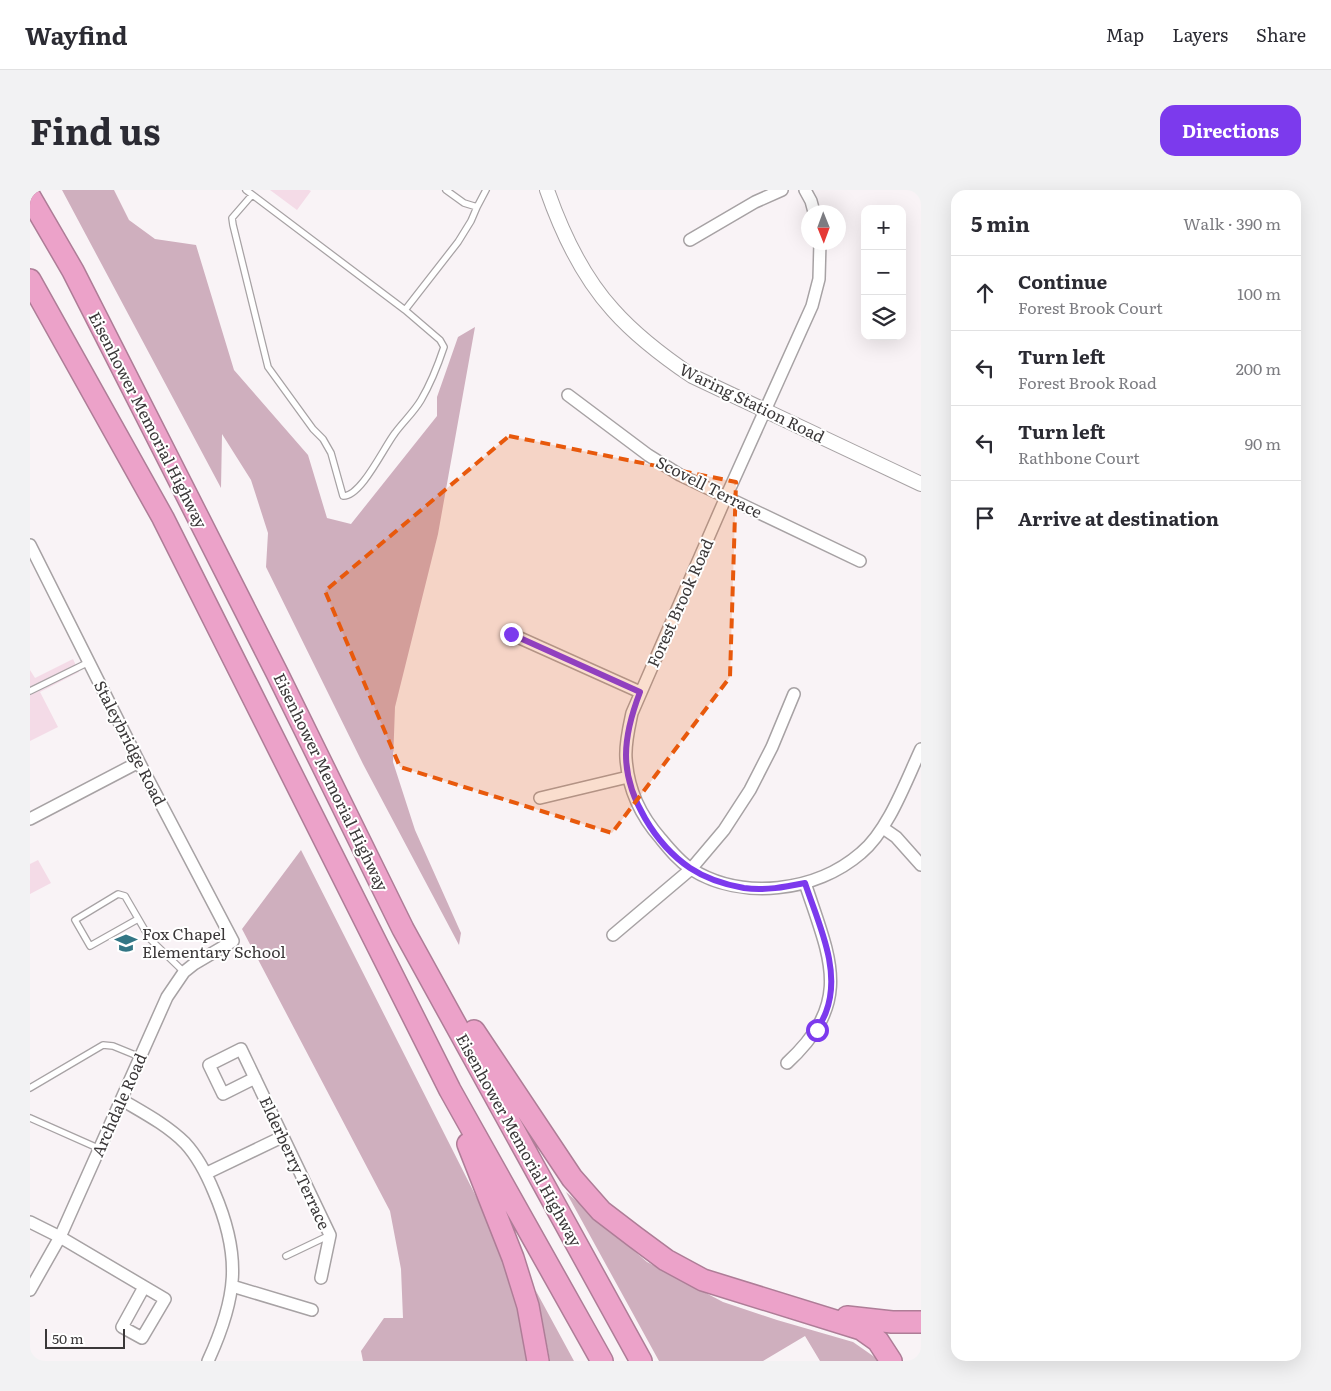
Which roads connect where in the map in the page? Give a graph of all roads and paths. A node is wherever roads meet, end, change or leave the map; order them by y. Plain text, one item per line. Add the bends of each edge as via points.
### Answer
1 (246, 190) edge
2 (446, 190) edge
3 (486, 190) edge
4 (546, 190) edge
5 (782, 190) edge
6 (805, 190) edge
7 (252, 195) junction
8 (30, 197) edge
9 (812, 205) edge
10 (477, 207) junction
11 (690, 240) dead end
12 (820, 250) edge
13 (30, 280) edge
14 (405, 310) junction
15 (568, 395) dead end
16 (765, 410) junction
17 (921, 484) edge
18 (726, 497) junction
19 (30, 545) edge
20 (860, 561) dead end
21 (34, 564) edge
22 (511, 634) dead end
23 (89, 662) junction
24 (30, 691) edge
25 (640, 692) junction
26 (794, 694) dead end
27 (921, 749) edge
28 (139, 762) junction
29 (628, 777) junction
30 (540, 798) dead end
31 (30, 819) edge
32 (883, 828) junction
33 (921, 865) edge
34 (691, 869) junction
35 (375, 870) junction
36 (805, 883) junction
37 (138, 919) junction
38 (613, 934) dead end
39 (233, 941) joint
40 (184, 972) junction
41 (428, 1046) junction
42 (140, 1057) junction
43 (788, 1063) dead end
44 (255, 1078) dead end
45 (30, 1088) edge
46 (122, 1100) junction
47 (30, 1118) edge
48 (282, 1137) junction
49 (100, 1150) junction
50 (206, 1174) junction
51 (30, 1222) edge
52 (330, 1235) junction
53 (60, 1237) junction
54 (286, 1256) dead end
55 (322, 1278) dead end
56 (232, 1286) junction
57 (144, 1287) dead end
58 (30, 1290) edge
59 (784, 1306) junction
60 (312, 1310) dead end
61 (921, 1322) edge
62 (208, 1361) edge
63 (538, 1361) edge
64 (602, 1361) edge
65 (641, 1361) edge
66 (892, 1361) edge

1 - 7 lane
2 - 10 lane via 464,203
3 - 10 lane
4 - 16 street, Waring Station Road via 572,251 612,310 661,355 692,376
5 - 11 street
6 - 9 street
7 - 14 lane
7 - 14 lane via 232,218 268,367 323,439 331,453 343,496 351,494 368,476 394,434 420,402 438,366 444,347 440,340
8 - 35 highway, Eisenhower Memorial Highway via 77,280
10 - 14 lane via 458,242
12 - 16 street, Forest Brook Road via 819,279 812,306
13 - 41 highway via 163,518
15 - 18 street, Scovell Terrace via 648,455
16 - 17 street, Waring Station Road
16 - 18 street, Forest Brook Road
18 - 20 street, Scovell Terrace
18 - 25 street, Forest Brook Road
19 - 21 street, Staleybridge Road
21 - 23 street, Staleybridge Road
22 - 25 street
23 - 24 lane
23 - 28 street, Staleybridge Road
25 - 29 street, Forest Brook Road via 627,734
26 - 34 street via 750,790 724,830
27 - 32 street, Forest Brook Road
28 - 31 street
28 - 39 street, Staleybridge Road
29 - 30 street
29 - 34 street, Forest Brook Road via 643,817
32 - 33 street via 896,837
32 - 36 street, Forest Brook Road via 862,853 835,871
34 - 36 street, Forest Brook Road via 745,888 778,888
34 - 38 street
35 - 59 highway via 496,1065 572,1178 601,1211 666,1260 703,1280
35 - 65 highway, Eisenhower Memorial Highway via 408,937
36 - 43 street via 829,956 831,983 826,1012 817,1030
37 - 37 lane via 125,896 118,894 75,920 90,946
37 - 40 lane via 150,938
39 - 40 street, Archdale Road
40 - 42 street, Archdale Road via 167,996
41 - 63 highway via 513,1258 528,1306
41 - 64 highway
42 - 45 lane via 103,1045
42 - 46 street, Archdale Road
44 - 48 street, Elderberry Terrace
46 - 49 street, Archdale Road
46 - 50 street via 161,1123 186,1144
47 - 49 lane
48 - 50 street
48 - 52 street, Elderberry Terrace
49 - 53 street, Archdale Road
50 - 56 street via 231,1239
51 - 53 street
52 - 54 lane
52 - 55 street, Elderberry Terrace
53 - 57 street
53 - 58 street, Archdale Road
56 - 60 street
56 - 62 street via 228,1314
59 - 61 highway via 833,1316
59 - 66 highway via 861,1329 878,1341

